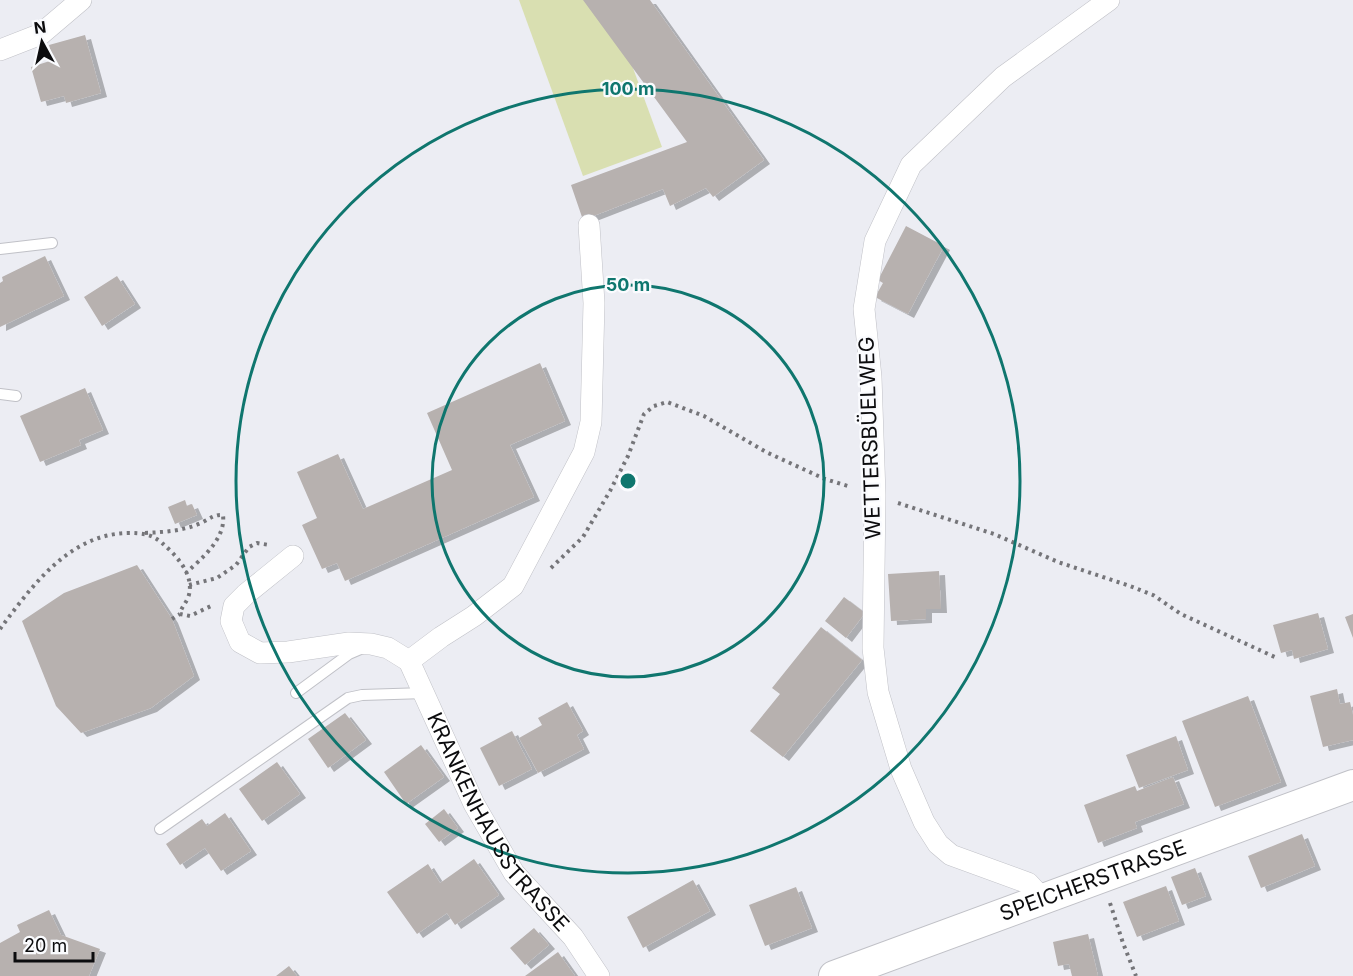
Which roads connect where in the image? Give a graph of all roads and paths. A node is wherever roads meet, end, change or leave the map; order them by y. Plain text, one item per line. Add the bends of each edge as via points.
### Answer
1 (81, 0) edge
2 (1109, 0) edge
3 (0, 50) edge
4 (589, 225) dead end
5 (52, 243) dead end
6 (0, 249) edge
7 (0, 394) edge
8 (16, 396) dead end
9 (144, 533) junction
10 (289, 560) joint
11 (186, 573) junction
12 (189, 585) junction
13 (234, 606) junction
14 (180, 614) junction
15 (172, 619) dead end
16 (0, 628) edge
17 (371, 644) junction
18 (409, 661) junction
19 (296, 693) dead end
20 (425, 693) junction
21 (1353, 785) edge
22 (160, 829) dead end
23 (1108, 894) dead end
24 (1044, 900) junction
25 (599, 976) edge
26 (834, 976) edge
27 (1136, 976) edge

1 - 3 street via 41,34
2 - 24 street, WETTERSBÜELWEG via 1004,77 911,165 875,241 864,309 872,377 873,648 878,692 901,769 938,844 951,855 1028,883
4 - 18 street via 594,303 591,422 585,452 513,586
5 - 6 lane
7 - 8 lane
9 - 11 path via 178,557
9 - 11 path via 169,532 224,515 216,542
9 - 16 path via 113,534 86,542 58,561 29,590
10 - 12 path via 271,545 257,543 217,578
10 - 13 street
11 - 12 path
12 - 14 path via 189,596
13 - 14 path via 222,604 190,616
13 - 17 street via 231,621 240,642 260,653
14 - 15 path
17 - 18 street via 388,648
17 - 19 lane via 349,654
18 - 20 street, KRANKENHAUSSTRASSE
20 - 22 lane via 348,699
20 - 25 street, KRANKENHAUSSTRASSE via 474,804 514,873 573,937
21 - 24 main road, SPEICHERSTRASSE
23 - 27 path
24 - 26 main road, SPEICHERSTRASSE

